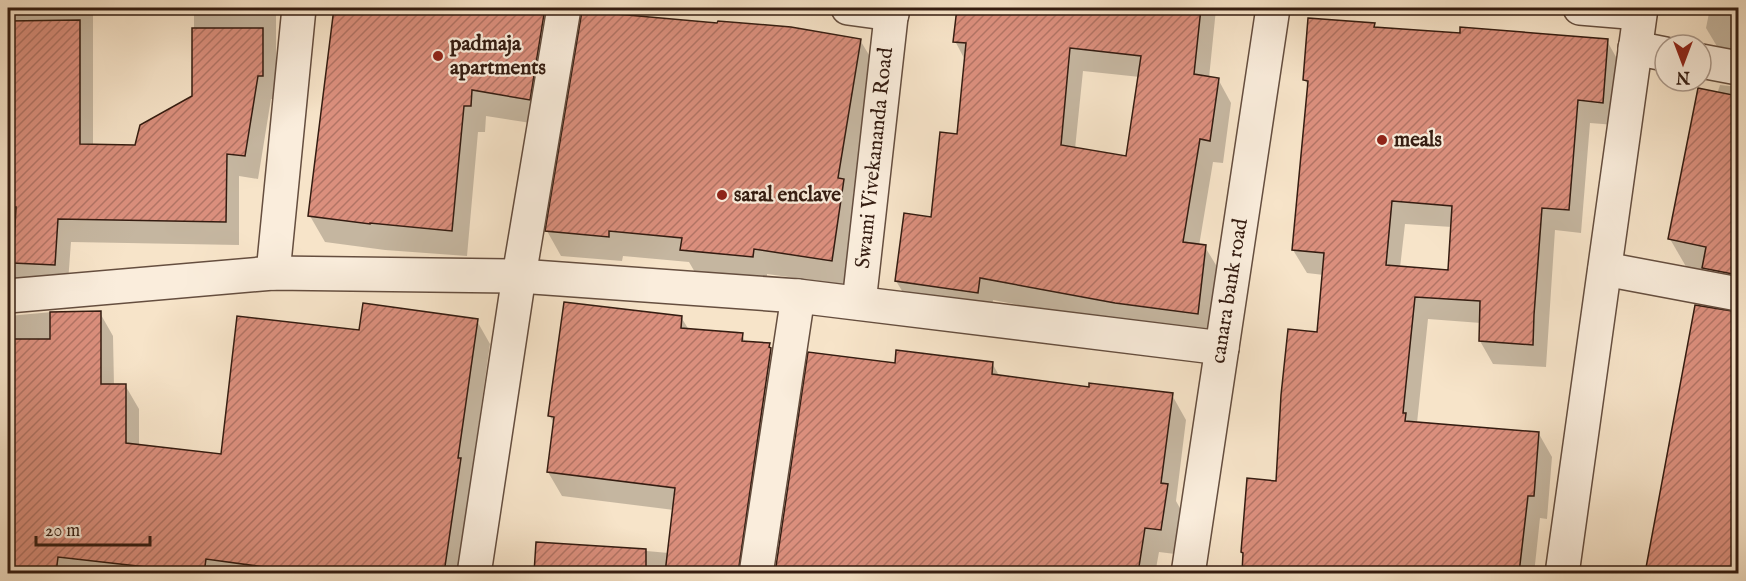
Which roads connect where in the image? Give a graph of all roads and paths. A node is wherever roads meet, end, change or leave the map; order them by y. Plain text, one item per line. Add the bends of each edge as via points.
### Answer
1 (299, 8) edge
2 (564, 8) edge
3 (848, 8) edge
4 (1273, 8) edge
5 (1580, 8) edge
6 (1640, 10) edge
7 (892, 11) edge
8 (1650, 51) edge
9 (1713, 63) edge
10 (1738, 68) edge
11 (1605, 269) junction
12 (273, 273) junction
13 (519, 276) junction
14 (1738, 294) edge
15 (8, 296) edge
16 (798, 297) junction
17 (859, 303) junction
18 (1222, 348) junction
19 (474, 573) edge
20 (756, 573) edge
21 (1188, 573) edge
22 (1562, 573) edge

1 - 12 street
2 - 13 street
3 - 7 street, Swami Vivekananda Road
4 - 18 street, canara bank road
5 - 6 street
6 - 8 street
7 - 17 street, Swami Vivekananda Road
8 - 11 street
9 - 10 street
11 - 14 street
11 - 22 street
12 - 13 street
12 - 15 street
13 - 16 street
13 - 19 street
16 - 17 street
16 - 20 street
17 - 18 street
18 - 21 street, canara bank road

